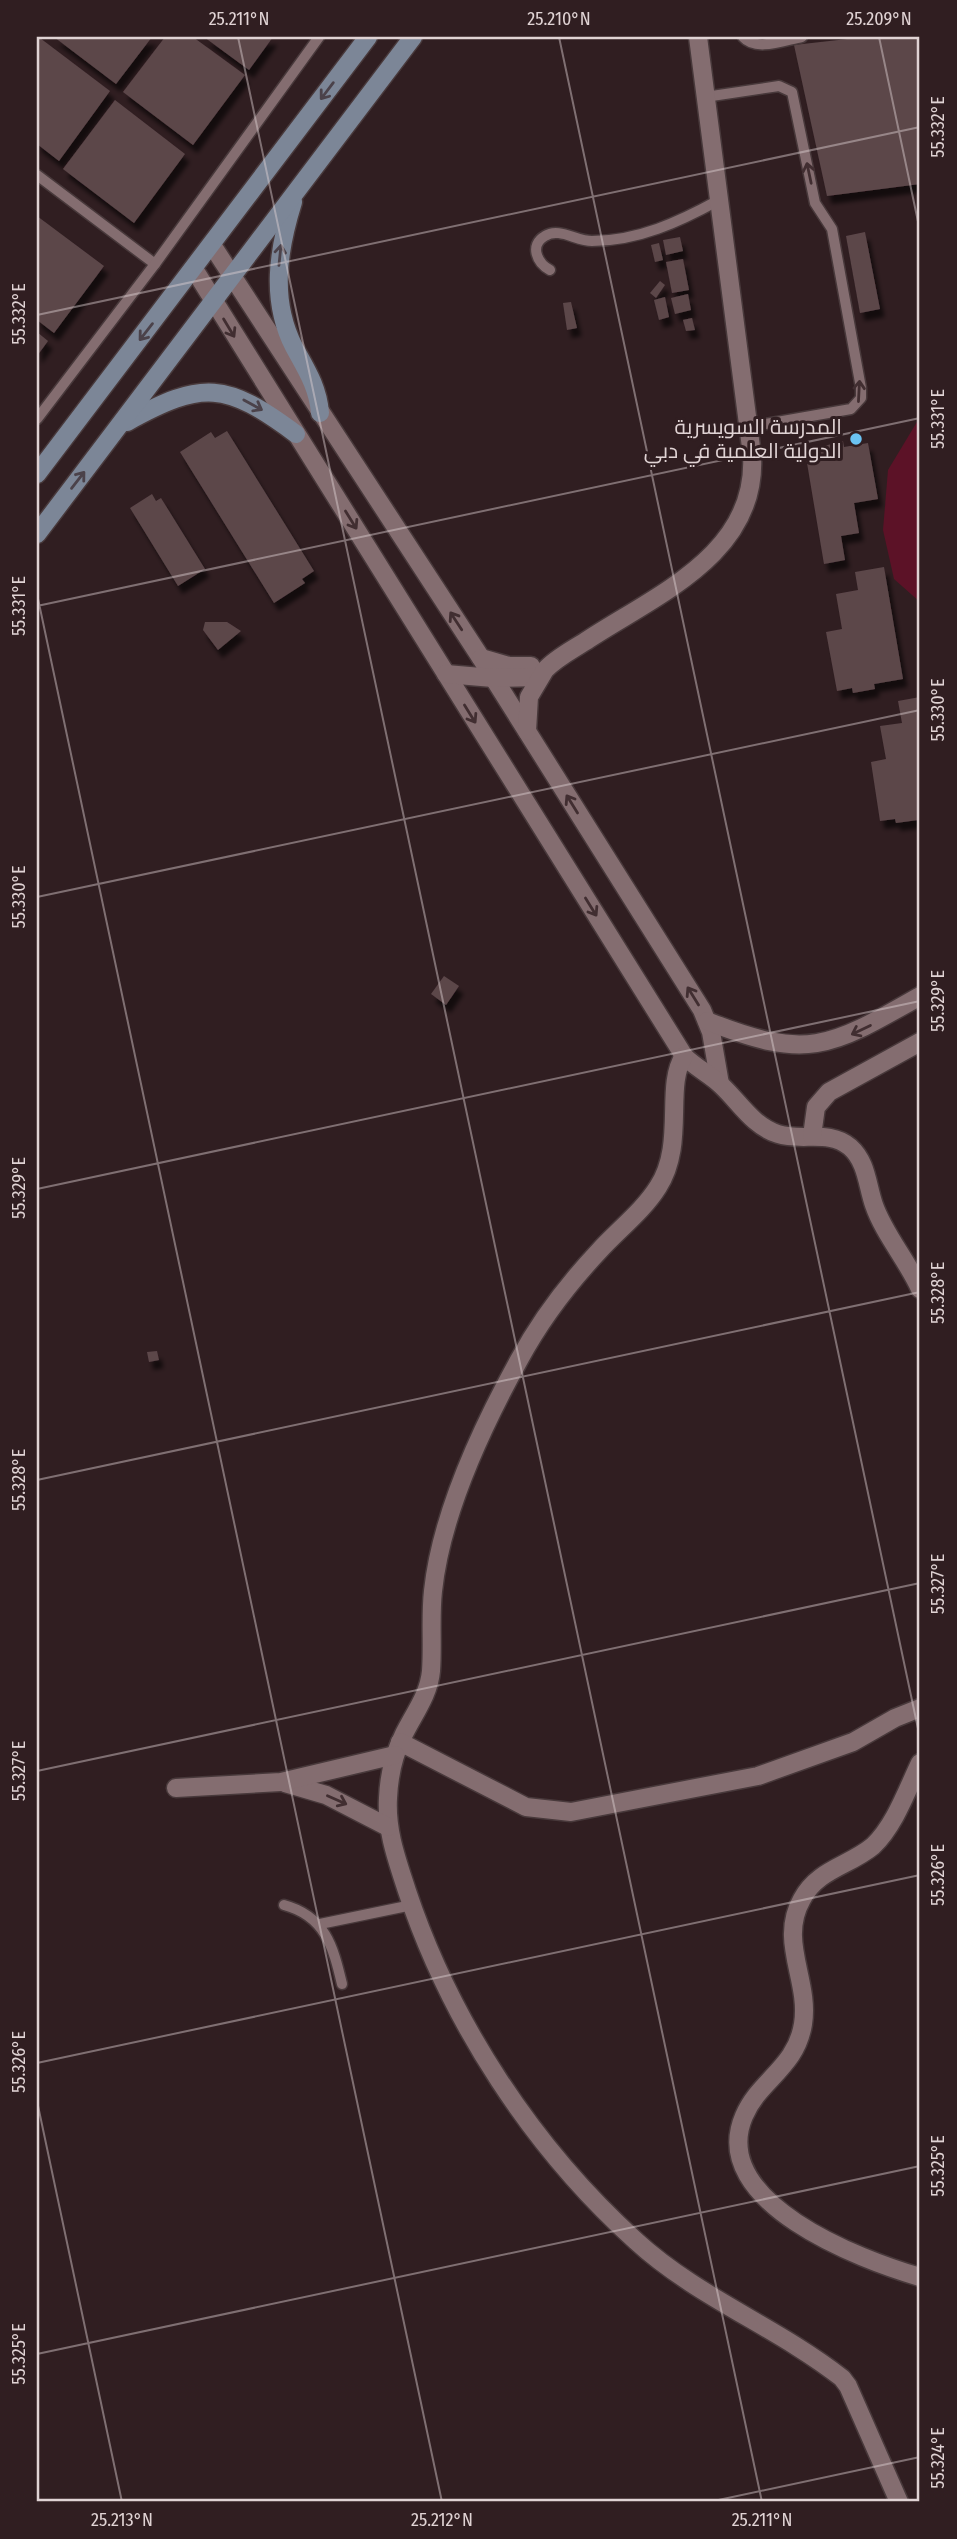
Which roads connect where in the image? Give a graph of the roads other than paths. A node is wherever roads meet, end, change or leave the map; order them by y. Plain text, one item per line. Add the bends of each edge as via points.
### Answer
1 (319, 37) edge
2 (368, 37) edge
3 (413, 37) edge
4 (698, 37) edge
5 (743, 37) edge
6 (802, 37) edge
7 (705, 97) junction
8 (37, 175) edge
9 (297, 190) junction
10 (719, 200) junction
11 (212, 245) junction
12 (155, 264) junction
13 (194, 269) junction
14 (550, 270) dead end
15 (232, 277) junction
16 (214, 302) junction
17 (320, 413) junction
18 (37, 419) edge
19 (121, 425) junction
20 (748, 427) junction
21 (296, 434) junction
22 (37, 474) edge
23 (37, 534) edge
24 (481, 658) junction
25 (552, 663) junction
26 (446, 674) junction
27 (539, 677) junction
28 (493, 678) junction
29 (527, 732) junction
30 (920, 996) edge
31 (707, 1021) junction
32 (920, 1042) edge
33 (684, 1056) junction
34 (720, 1084) junction
35 (812, 1136) junction
36 (920, 1289) edge
37 (920, 1708) edge
38 (397, 1748) junction
39 (920, 1763) edge
40 (281, 1782) junction
41 (176, 1788) dead end
42 (388, 1827) junction
43 (284, 1905) dead end
44 (412, 1905) junction
45 (320, 1924) junction
46 (342, 1984) dead end
47 (920, 2277) edge
48 (899, 2502) edge

1 - 12 lane
2 -> 11 street
3 - 9 street
4 - 7 street
5 - 6 lane via 753,45
7 - 10 street
20 -> 7 lane via 851,409 861,398 861,388 832,229 815,204 792,92 779,86
8 - 12 lane
9 - 15 street
17 -> 9 street via 313,381 286,326 278,288 282,238
10 - 14 lane via 656,230 595,241 560,233 545,235 536,254
10 - 20 street
11 - 13 street
11 - 15 street
12 - 18 lane
13 - 16 street
13 -> 22 street
15 - 16 street
15 - 17 street
16 - 19 street
16 -> 21 street
24 -> 17 street
19 -> 21 street via 169,400 207,392 251,403
23 -> 19 street
20 - 25 street via 753,473 750,493 724,545 695,570
21 -> 26 street
24 - 25 street via 523,667
24 - 28 street
25 - 27 street
26 - 28 street
26 -> 33 street
27 - 28 street
27 - 29 street via 529,697
28 - 29 street
31 -> 29 street
30 -> 31 street via 860,1030 825,1043 754,1040
31 - 34 street
32 - 35 street via 829,1092 816,1107
33 - 34 street
33 - 38 street via 677,1073 674,1144 664,1177 546,1316 519,1359 467,1470 433,1589 428,1687
34 - 35 street via 769,1130 790,1137
35 - 36 street via 838,1140 859,1157 879,1218 905,1256
37 - 38 street via 853,1742 758,1776 571,1812 526,1807
38 - 40 street
38 - 42 street via 388,1794
39 - 47 street via 882,1836 863,1853 826,1872 801,1900 791,1936 804,1999 800,2036 783,2069 748,2108 739,2138 755,2186 787,2220
40 - 41 street
40 -> 42 street via 326,1795
42 - 44 street
43 - 45 lane
44 - 45 lane
44 - 48 street via 464,2018 530,2126 610,2217 667,2268 842,2378
45 - 46 lane via 334,1950

